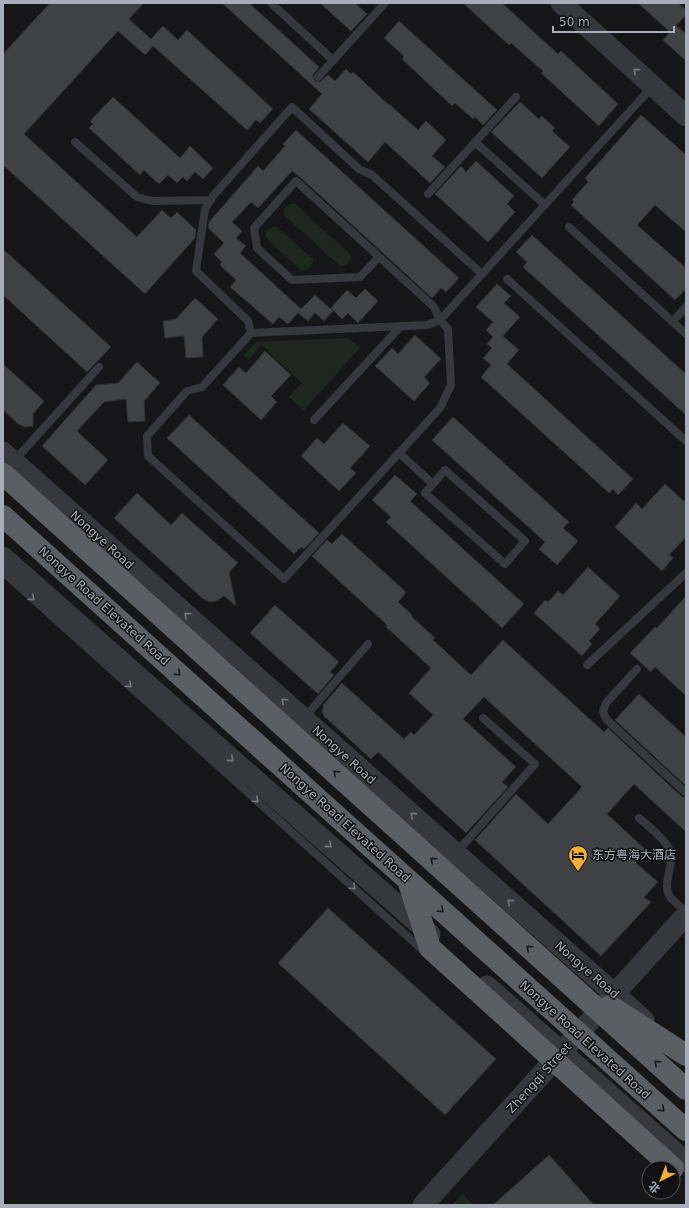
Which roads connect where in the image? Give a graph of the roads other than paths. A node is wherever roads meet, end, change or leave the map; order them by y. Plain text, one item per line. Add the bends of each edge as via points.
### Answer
1 (271, 3) edge
2 (385, 3) edge
3 (561, 3) edge
4 (334, 60) junction
5 (318, 77) dead end
6 (653, 86) junction
7 (516, 97) dead end
8 (686, 116) edge
9 (75, 142) dead end
10 (475, 142) junction
11 (428, 194) dead end
12 (211, 200) junction
13 (544, 205) junction
14 (569, 227) dead end
15 (379, 257) junction
16 (482, 274) junction
17 (507, 279) dead end
18 (686, 307) edge
19 (440, 320) junction
20 (673, 322) junction
21 (401, 326) junction
22 (251, 333) junction
23 (686, 334) edge
24 (99, 367) dead end
25 (314, 420) dead end
26 (686, 441) edge
27 (399, 453) junction
28 (7, 463) edge
29 (434, 484) junction
30 (3, 516) edge
31 (3, 557) edge
32 (3, 572) edge
33 (686, 574) edge
34 (368, 644) dead end
35 (587, 665) dead end
36 (637, 669) dead end
37 (303, 718) junction
38 (483, 718) dead end
39 (686, 793) edge
40 (639, 818) dead end
41 (456, 854) junction
42 (407, 879) junction
43 (686, 913) edge
44 (555, 971) junction
45 (614, 994) junction
46 (686, 1056) edge
47 (556, 1058) junction
48 (686, 1089) edge
49 (686, 1130) edge
50 (664, 1160) edge
51 (686, 1162) edge
52 (423, 1205) edge

1 - 4 lane
2 - 4 lane
6 -> 3 street
4 - 5 lane
6 - 8 street
6 - 13 lane
7 - 10 lane
9 - 12 lane via 137,197 152,201
10 - 11 lane
10 - 13 lane
12 - 16 lane via 292,107 359,169 372,175
12 - 22 lane via 205,209 196,271 248,321
13 - 16 lane
14 - 20 lane
15 - 15 lane via 296,181 254,228 257,248 292,280 360,277
15 - 19 lane via 434,307
16 - 19 lane
17 - 26 lane
18 - 20 lane
19 - 21 lane via 427,325
19 - 27 lane via 448,329 451,385 440,408
20 - 23 lane
21 - 22 lane
21 - 25 lane
22 - 27 lane via 202,387 187,391 147,436 148,456 284,580
24 - 28 lane
27 - 29 lane
37 -> 28 street, Nongye Road
44 -> 28 highway
29 - 29 lane via 425,493 505,564 524,541 444,470
30 -> 42 highway, Nongye Road Elevated Road
31 -> 47 street
32 -> 47 lane
33 - 35 lane
34 - 37 lane
36 - 39 lane via 606,703 603,711 606,720
41 -> 37 street, Nongye Road
38 - 41 lane via 535,764
40 - 43 lane via 669,848 671,859 667,881 670,896
45 -> 41 street, Nongye Road
42 -> 49 highway, Nongye Road Elevated Road
42 - 50 highway via 430,948
43 - 45 street, Zhengqi Street
44 - 46 highway
48 -> 44 highway
45 - 46 street, Nongye Road
45 - 47 street, Zhengqi Street
47 - 51 street
47 - 52 street, Zhengqi Street

